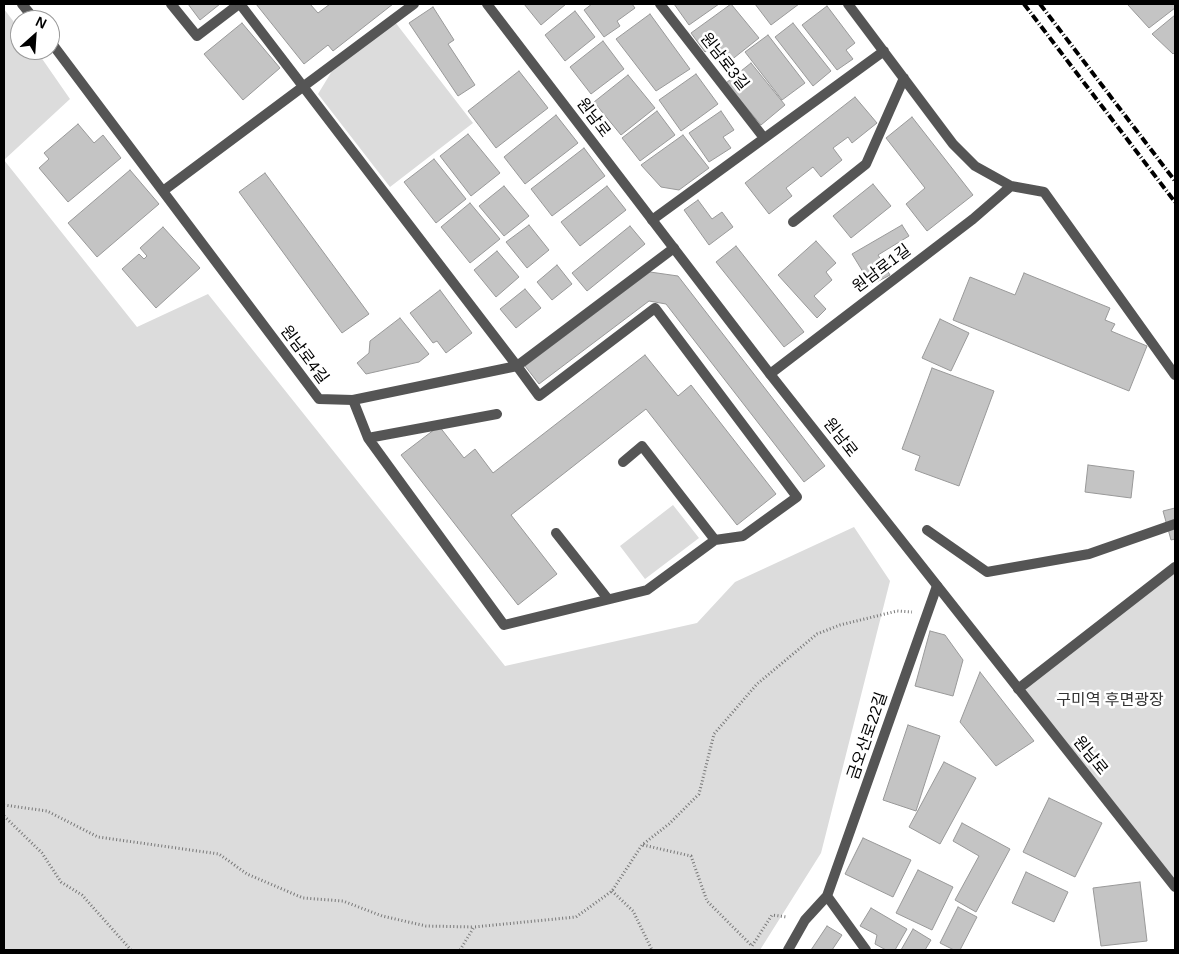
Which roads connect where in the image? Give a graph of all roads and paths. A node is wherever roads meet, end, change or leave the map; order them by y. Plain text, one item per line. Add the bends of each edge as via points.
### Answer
1 (171, 4) edge
2 (239, 4) edge
3 (414, 4) edge
4 (487, 4) edge
5 (660, 4) edge
6 (848, 4) edge
7 (884, 51) junction
8 (60, 54) edge
9 (904, 78) junction
10 (303, 87) junction
11 (764, 138) junction
12 (1011, 186) junction
13 (163, 191) junction
14 (652, 220) junction
15 (793, 222) dead end
16 (674, 248) junction
17 (517, 366) junction
18 (770, 374) junction
19 (1175, 375) edge
20 (352, 400) junction
21 (497, 414) dead end
22 (368, 438) junction
23 (623, 462) dead end
24 (1175, 524) edge
25 (927, 530) dead end
26 (556, 532) dead end
27 (715, 540) junction
28 (1175, 567) edge
29 (937, 586) junction
30 (608, 600) junction
31 (928, 612) junction
32 (1018, 689) junction
33 (4, 805) edge
34 (4, 816) edge
35 (642, 845) junction
36 (1175, 887) edge
37 (612, 891) junction
38 (828, 896) junction
39 (805, 920) junction
40 (474, 927) junction
41 (131, 950) edge
42 (460, 950) edge
43 (652, 950) edge
44 (788, 950) edge
45 (866, 950) edge

1 - 2 street via 197,36
2 - 10 street
3 - 10 street
4 - 14 street, 원남로
5 - 11 street, 원남로3길
6 - 7 street
7 - 9 street
7 - 11 street
8 - 13 street, 원남로4길
9 - 12 street via 953,144 975,166
9 - 15 street via 866,164
10 - 13 street
10 - 17 street
11 - 14 street
12 - 18 street, 원남로1길 via 973,219
12 - 19 street via 1044,192
13 - 20 street, 원남로4길 via 318,399
14 - 16 street, 원남로
16 - 17 street, 원남로4길
16 - 18 street, 원남로
17 - 20 street, 원남로4길
17 - 27 street via 539,396 655,308 796,497 743,536
18 - 29 street, 원남로
20 - 22 street
21 - 22 street
22 - 30 street via 504,625
23 - 27 street via 642,446
24 - 25 street via 1089,554 987,572
26 - 30 street
27 - 30 street via 646,590
28 - 32 street
29 - 31 street, 금오산로22길
29 - 32 street, 원남로
31 - 35 path via 897,611 817,634 758,684 714,734 699,794
31 - 38 street, 금오산로22길
32 - 36 street, 원남로
33 - 40 path via 47,811 98,837 218,854 247,874 303,898 343,901 382,916 426,926
34 - 41 path via 42,854 62,882 82,894
35 - 37 path
35 - 39 path via 691,856 707,902 752,946 772,915
37 - 40 path via 576,917
37 - 43 path via 634,911
38 - 39 street, 금오산로22길
38 - 45 street
39 - 44 street, 금오산로22길
40 - 42 path

